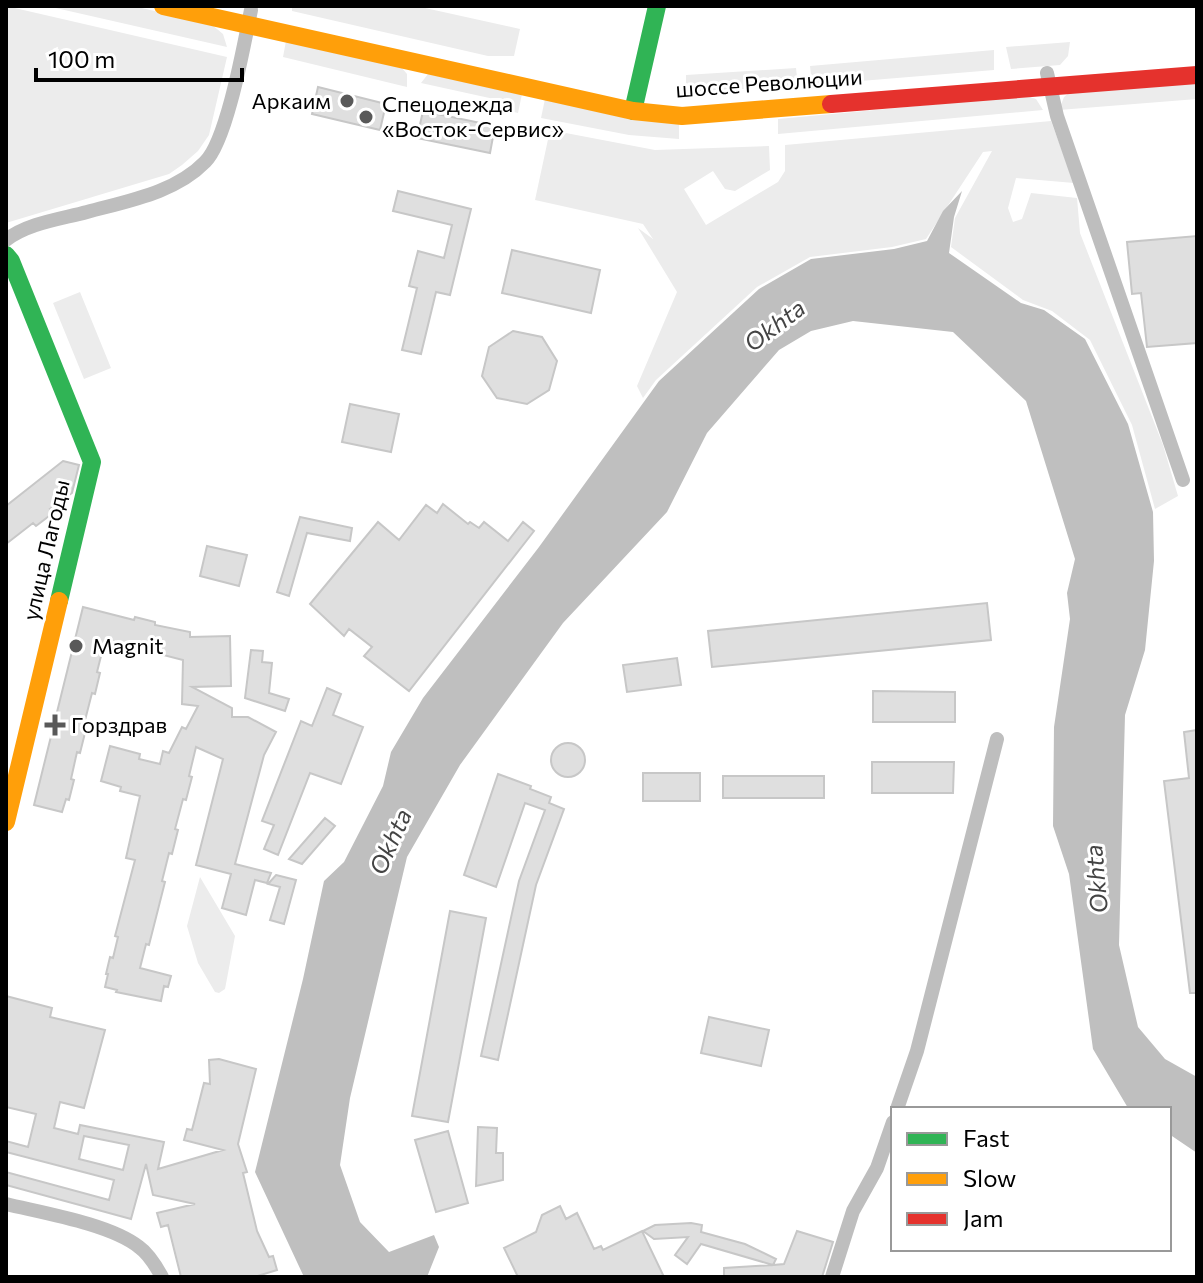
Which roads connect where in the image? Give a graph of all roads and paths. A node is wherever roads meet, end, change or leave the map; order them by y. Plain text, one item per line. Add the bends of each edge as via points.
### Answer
1 (163, 6) edge
2 (657, 6) edge
3 (244, 14) edge
4 (1197, 61) edge
5 (1197, 75) edge
6 (1048, 80) junction
7 (634, 104) junction
8 (6, 240) edge
9 (6, 255) edge
10 (1183, 480) dead end
11 (997, 739) dead end
12 (6, 822) edge
13 (898, 1107) edge
14 (891, 1128) edge
15 (6, 1204) edge
16 (162, 1277) edge
17 (832, 1277) edge

1 - 3 main road, шоссе Революции
2 - 7 main road
3 - 7 main road, шоссе Революции
3 - 8 street via 223,128 207,162 171,186 36,225
4 - 6 main road, шоссе Революции
5 - 6 main road, шоссе Революции
6 - 7 main road, шоссе Революции via 682,116
6 - 10 street
9 - 12 main road, улица Лагоды via 92,462
11 - 13 street via 917,1051
14 - 17 street via 853,1211
15 - 16 street via 117,1234 140,1247

